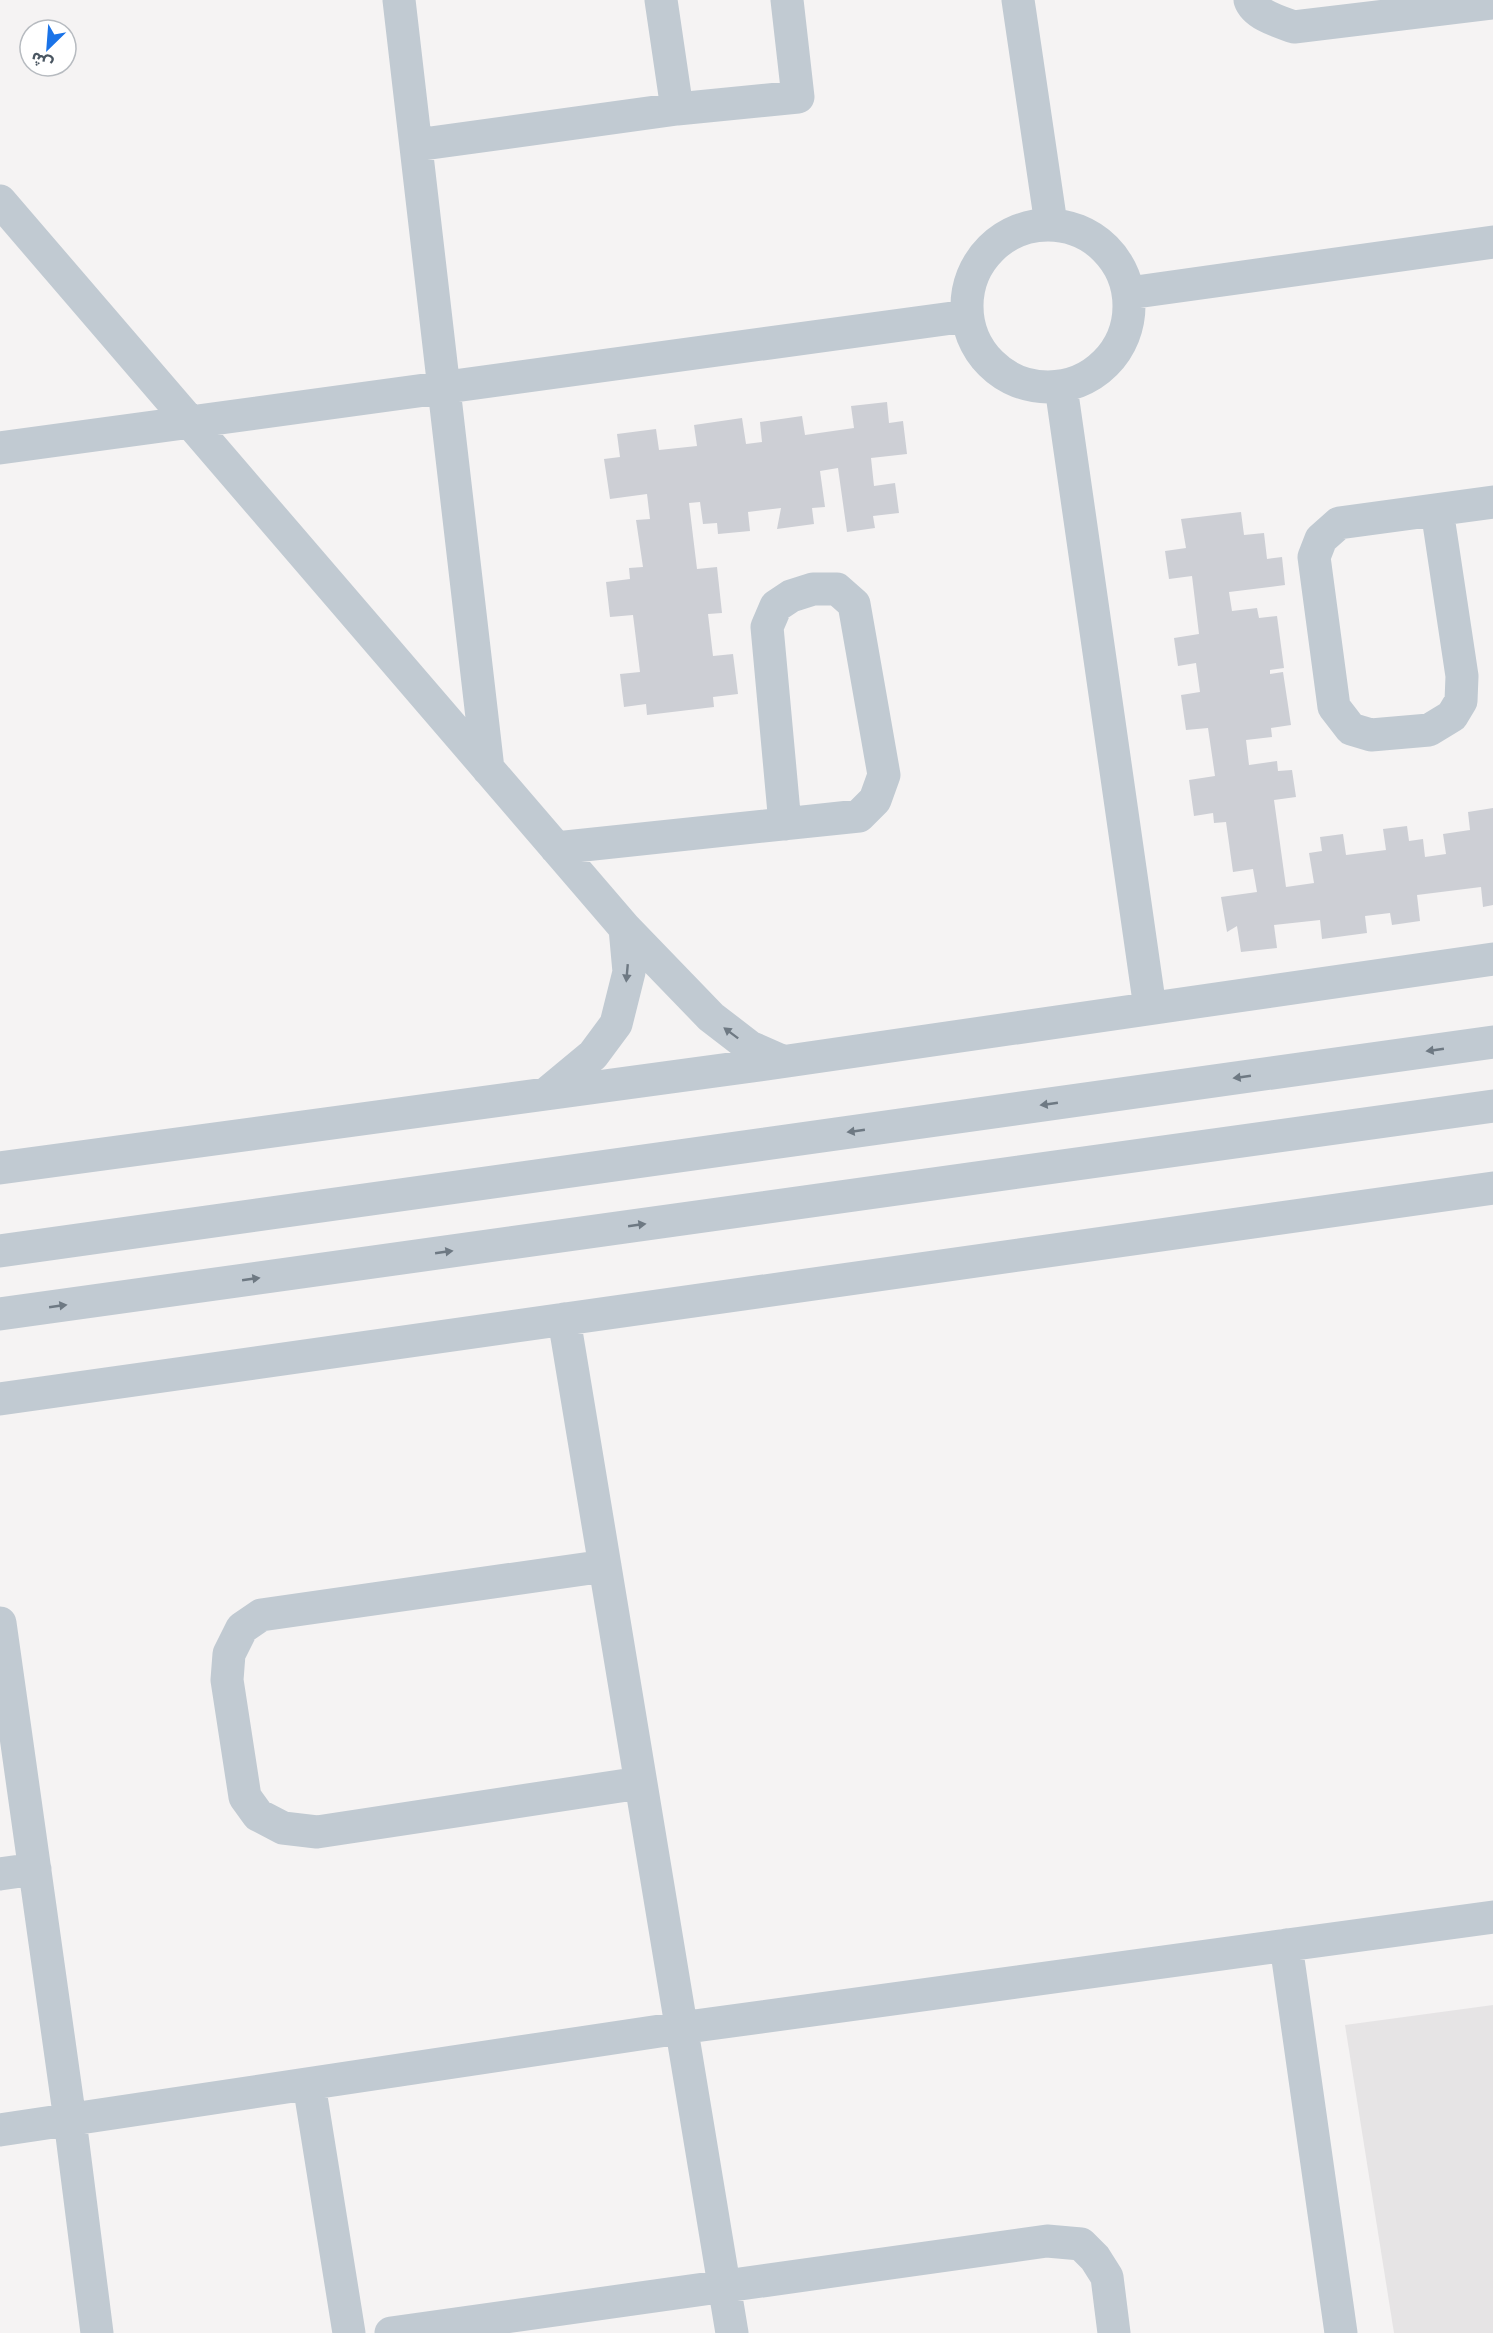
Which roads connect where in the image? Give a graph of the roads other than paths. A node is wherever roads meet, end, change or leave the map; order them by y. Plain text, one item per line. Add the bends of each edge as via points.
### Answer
1 (399, 0) edge
2 (661, 0) edge
3 (787, 0) edge
4 (1018, 0) edge
5 (1250, 0) edge
6 (1493, 3) edge
7 (1372, 9) edge
8 (677, 109) junction
9 (416, 145) junction
10 (0, 201) edge
11 (1051, 224) junction
12 (1493, 242) edge
13 (1130, 293) junction
14 (967, 316) junction
15 (1061, 387) junction
16 (444, 388) junction
17 (189, 422) junction
18 (0, 448) edge
19 (1493, 502) edge
20 (1437, 510) junction
21 (488, 770) junction
22 (785, 824) junction
23 (556, 848) junction
24 (625, 928) junction
25 (1493, 959) edge
26 (1150, 1008) junction
27 (1493, 1042) edge
28 (782, 1061) junction
29 (546, 1094) junction
30 (1493, 1106) edge
31 (0, 1168) edge
32 (1493, 1188) edge
33 (0, 1251) edge
34 (0, 1314) edge
35 (564, 1319) junction
36 (0, 1399) edge
37 (605, 1566) junction
38 (1, 1639) edge
39 (640, 1783) junction
40 (35, 1869) junction
41 (0, 1874) edge
42 (1493, 1917) edge
43 (1286, 1945) junction
44 (680, 2028) junction
45 (309, 2084) junction
46 (70, 2120) junction
47 (0, 2130) edge
48 (726, 2285) junction
49 (97, 2333) edge
50 (349, 2333) edge
51 (391, 2333) edge
52 (732, 2333) edge
53 (1114, 2333) edge
54 (1341, 2333) edge

1 - 9 street
2 - 8 street
3 - 8 street via 798,97
4 - 11 street
5 - 7 street via 1251,5 1272,19 1294,27
6 - 7 street
8 - 9 street
9 - 16 street
10 - 17 street
11 - 13 street via 1078,230 1102,245 1120,267
11 - 14 street via 1023,228 998,242 979,262 969,288
12 - 13 street
13 - 15 street via 1129,319 1122,344 1106,365 1085,380
14 - 15 street via 974,341 989,363 1010,378 1034,387
14 - 16 street
15 - 26 street
16 - 17 street
16 - 21 street
17 - 18 street
17 - 21 street
19 - 20 street
20 - 20 street via 1339,523 1321,539 1314,557 1334,707 1351,729 1371,735 1429,730 1452,716 1461,701 1462,676
21 - 23 street
22 - 22 street via 859,816 875,800 884,775 854,604 837,590 813,589 791,596 776,606 767,627
22 - 23 street
23 - 24 street
28 -> 24 street via 750,1047 711,1017
24 -> 29 street via 629,972 616,1024 593,1055
25 - 26 street
26 - 28 street
27 -> 33 street
28 - 29 street
29 - 31 street
34 -> 30 street
32 - 35 street
35 - 36 street
35 - 37 street
37 - 39 street
37 - 39 street via 261,1615 242,1628 229,1654 228,1680 245,1797 258,1815 283,1828 317,1832
38 - 40 street
39 - 44 street
40 - 41 street
40 - 46 street
42 - 43 street
43 - 44 street
43 - 54 street
44 - 45 street
44 - 48 street
45 - 46 street
45 - 50 street
46 - 47 street
46 - 49 street
48 - 51 street
48 - 52 street
48 - 53 street via 1047,2241 1081,2244 1107,2277

